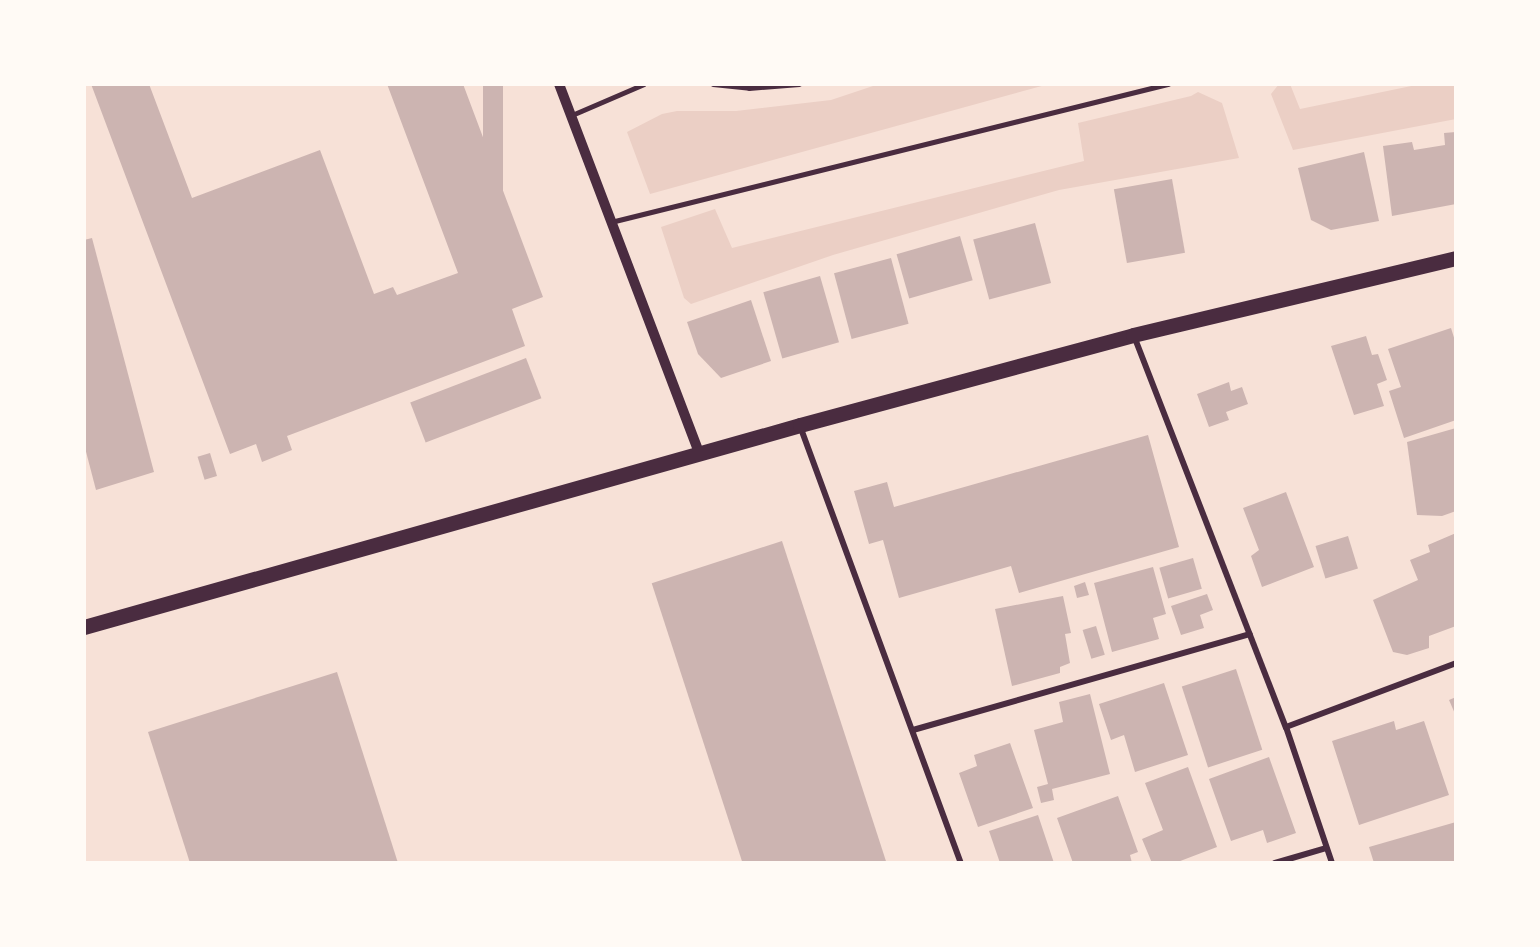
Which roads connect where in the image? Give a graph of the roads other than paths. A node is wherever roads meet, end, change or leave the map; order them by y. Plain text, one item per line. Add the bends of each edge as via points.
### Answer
1 (559, 84) edge
2 (644, 84) edge
3 (712, 84) edge
4 (799, 84) edge
5 (1168, 84) edge
6 (571, 115) junction
7 (611, 222) junction
8 (1456, 258) edge
9 (1133, 335) junction
10 (800, 425) junction
11 (700, 455) junction
12 (84, 627) edge
13 (1250, 634) junction
14 (1456, 663) edge
15 (1286, 727) junction
16 (913, 730) junction
17 (1326, 848) junction
18 (961, 863) edge
19 (1275, 863) edge
20 (1332, 863) edge

1 - 6 street
2 - 6 lane
3 - 4 lane via 749,88
5 - 7 lane
6 - 7 street
7 - 11 street
8 - 9 main road
9 - 10 main road
9 - 13 street
10 - 11 main road
10 - 16 street
11 - 12 main road
13 - 15 street
13 - 16 street
14 - 15 street
15 - 17 street
16 - 18 street
17 - 19 street
17 - 20 street

